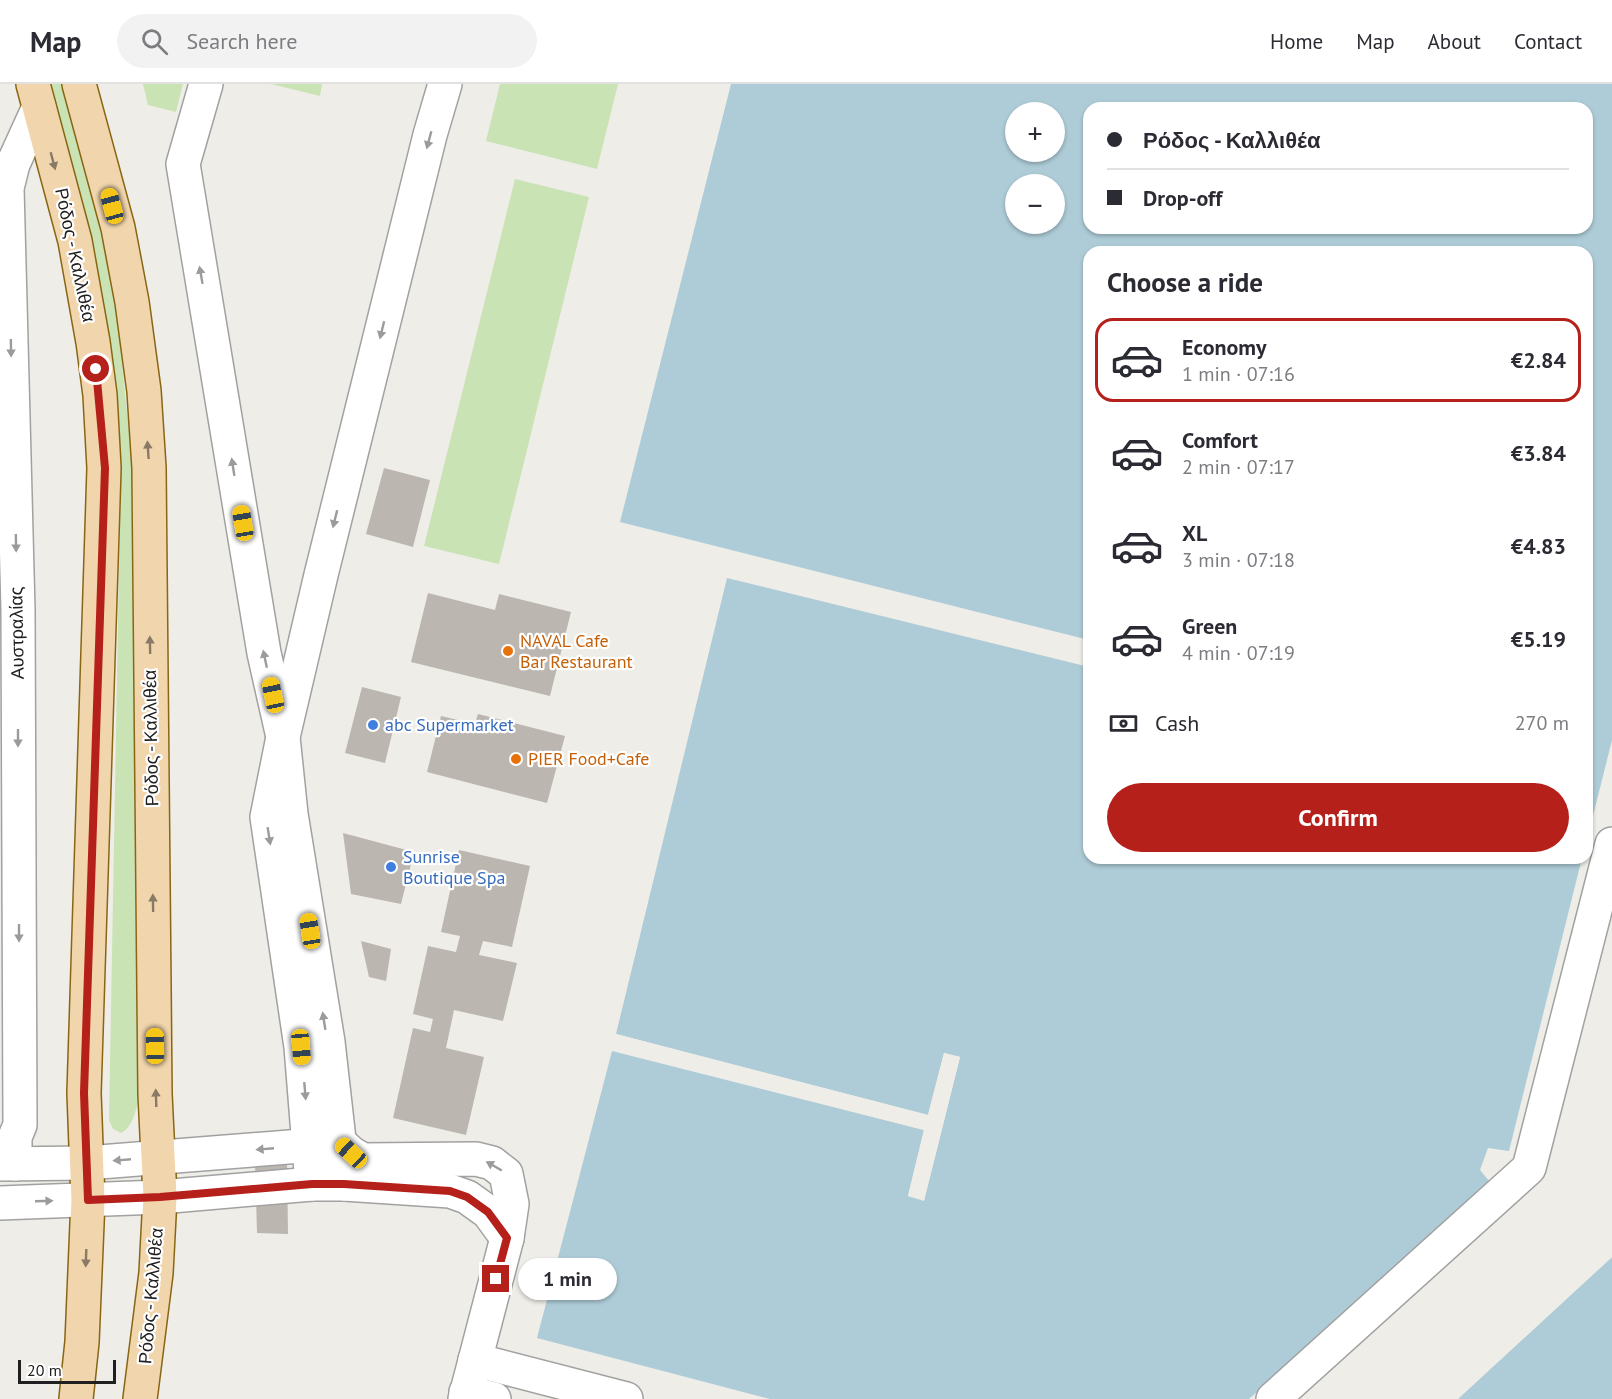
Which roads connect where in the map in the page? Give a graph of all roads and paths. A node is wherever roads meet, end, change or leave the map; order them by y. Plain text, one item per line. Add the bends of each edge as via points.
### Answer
1 (79, 84) edge
2 (206, 84) edge
3 (445, 84) edge
4 (36, 95) edge
5 (282, 737) junction
6 (1612, 844) edge
7 (325, 1144) junction
8 (158, 1157) junction
9 (87, 1163) junction
10 (7, 1164) edge
11 (328, 1184) junction
12 (160, 1197) junction
13 (88, 1200) junction
14 (0, 1203) edge
15 (507, 1238) junction
16 (475, 1360) junction
17 (475, 1397) edge
18 (76, 1399) edge
19 (140, 1399) edge
20 (626, 1399) edge
21 (1273, 1399) edge

8 -> 1 main road, Ρόδος - Καλλιθέα via 149,468 144,391 118,228
5 -> 2 street via 264,653 183,164
3 -> 5 street
4 -> 9 main road, Ρόδος - Καλλιθέα via 75,241 88,310 105,468 84,1093
4 -> 10 street, Αυστραλίας via 7,188 18,622 20,1125
5 - 7 street via 328,1042
6 - 21 street via 1529,1168
7 -> 8 street
7 - 11 street
15 -> 7 street via 512,1204 506,1174 492,1163 476,1159 363,1160
8 -> 9 street
8 - 12 main road, Ρόδος - Καλλιθέα
9 - 10 street
9 - 13 main road, Ρόδος - Καλλιθέα
11 - 12 street
11 - 15 street via 450,1191 488,1212
12 - 13 street
12 - 19 main road, Ρόδος - Καλλιθέα via 156,1273
14 -> 13 street
13 -> 18 main road, Ρόδος - Καλλιθέα
15 - 16 street
16 - 17 street
16 - 20 street

